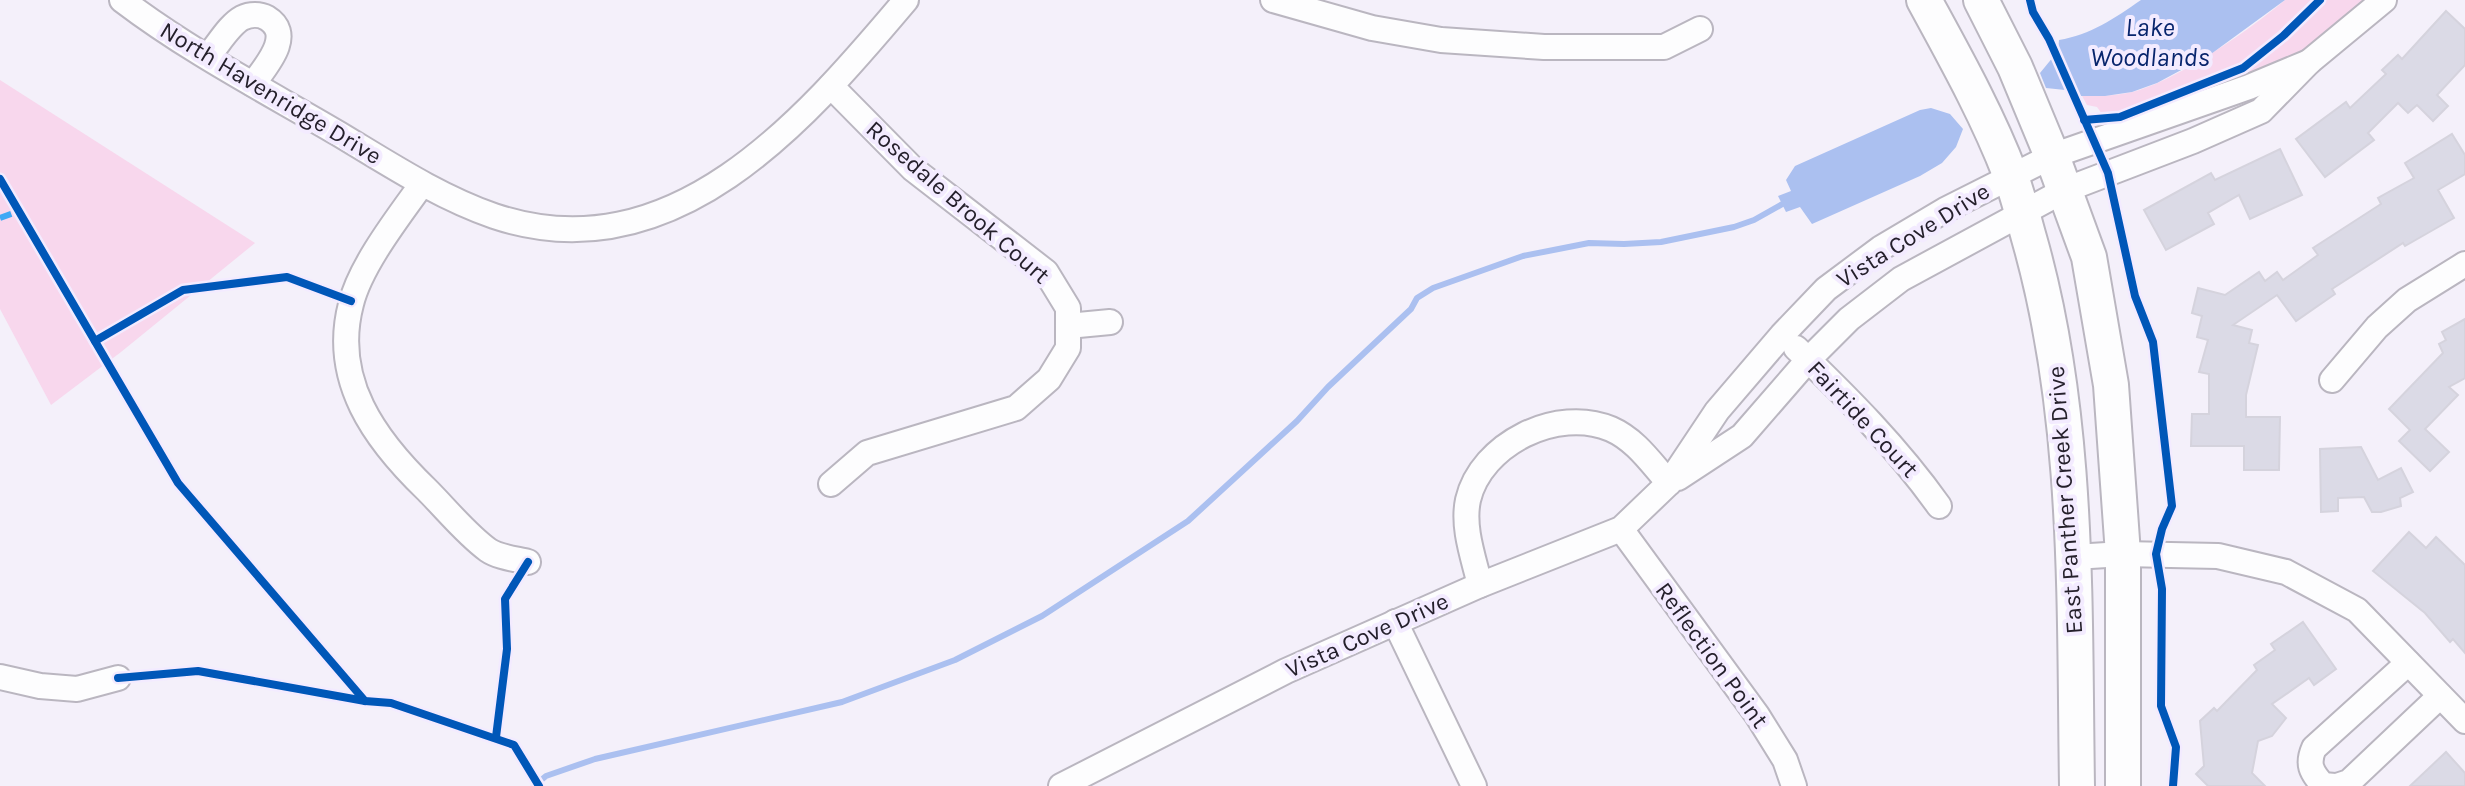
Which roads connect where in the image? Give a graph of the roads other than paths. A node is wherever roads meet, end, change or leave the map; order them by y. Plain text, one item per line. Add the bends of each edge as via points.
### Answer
1 (122, 0) edge
2 (906, 0) edge
3 (1273, 0) edge
4 (1924, 0) edge
5 (1981, 0) edge
6 (2384, 0) edge
7 (1700, 29) dead end
8 (208, 56) junction
9 (2309, 62) junction
10 (253, 84) junction
11 (831, 86) junction
12 (2052, 156) junction
13 (2010, 175) junction
14 (422, 184) junction
15 (2065, 190) junction
16 (2021, 212) junction
17 (2465, 264) edge
18 (1110, 322) dead end
19 (1068, 326) junction
20 (1782, 335) junction
21 (1808, 360) junction
22 (2332, 380) dead end
23 (1669, 483) junction
24 (831, 484) dead end
25 (1939, 506) dead end
26 (1621, 529) junction
27 (2123, 554) junction
28 (2074, 557) junction
29 (528, 562) dead end
30 (1480, 585) junction
31 (1395, 622) junction
32 (2408, 663) junction
33 (0, 677) edge
34 (118, 678) dead end
35 (2440, 696) junction
36 (2465, 721) edge
37 (1061, 786) edge
38 (1474, 786) edge
39 (1794, 786) edge
40 (2077, 786) edge
41 (2123, 786) edge
42 (2336, 786) edge

1 - 8 street, North Havenridge Drive
2 - 11 street, North Havenridge Drive
3 - 7 street via 1372,28 1441,40 1544,47 1664,47
4 - 13 street, East Panther Creek Drive
5 - 12 street, East Panther Creek Drive
6 - 9 street
8 - 10 street, North Havenridge Drive
8 - 10 street via 238,21 253,15 268,19 277,30 278,45
9 - 12 street, Vista Cove Drive
9 - 15 street, Vista Cove Drive via 2261,111
10 - 14 street, North Havenridge Drive
11 - 14 street, North Havenridge Drive via 792,126 726,178 694,198 632,222 591,228 534,225 496,216
11 - 19 street, Rosedale Brook Court via 913,169 1046,272 1068,308
12 - 13 street, Vista Cove Drive
12 - 15 street, East Panther Creek Drive
13 - 16 street, East Panther Creek Drive
13 - 20 street, Vista Cove Drive via 1881,248 1826,289
14 - 29 street via 351,301 346,348 353,391 382,442 412,476 490,552
15 - 16 street, Vista Cove Drive
15 - 27 street, East Panther Creek Drive via 2089,257 2111,385
16 - 21 street, Vista Cove Drive via 1901,279
16 - 28 street, East Panther Creek Drive via 2063,398
17 - 22 street via 2407,300
18 - 19 street
19 - 24 street via 1068,348 1049,379 1016,408 867,453
20 - 21 street, Fairtide Court
20 - 23 street, Vista Cove Drive via 1717,411
21 - 23 street, Vista Cove Drive via 1742,436
21 - 25 street, Fairtide Court via 1867,416
23 - 26 street, Vista Cove Drive
23 - 30 street via 1632,440 1608,428 1559,424 1510,443 1490,457 1467,502 1467,534
26 - 30 street, Vista Cove Drive
26 - 39 street, Reflection Point via 1757,715 1785,760
27 - 28 street
27 - 32 street via 2218,556 2286,572 2357,610
27 - 41 street, East Panther Creek Drive
28 - 40 street, East Panther Creek Drive
30 - 31 street, Vista Cove Drive
31 - 37 street, Vista Cove Drive via 1286,671
31 - 38 street
32 - 35 street
32 - 42 street via 2314,748 2309,760 2312,773 2323,785
33 - 34 street via 77,689
35 - 36 street
35 - 42 street via 2349,782

